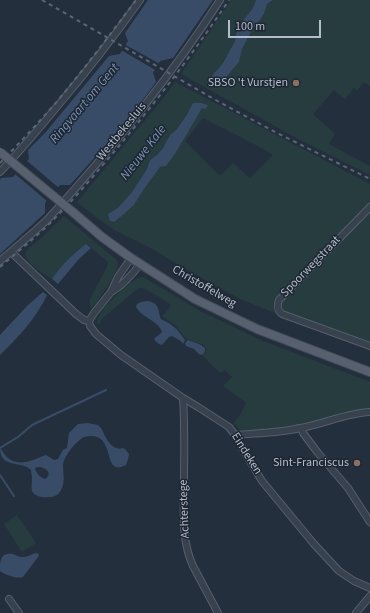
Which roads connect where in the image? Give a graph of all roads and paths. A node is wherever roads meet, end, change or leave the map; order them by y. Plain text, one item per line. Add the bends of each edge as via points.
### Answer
1 (140, 0) edge
2 (220, 0) edge
3 (0, 152) edge
4 (0, 172) edge
5 (370, 207) edge
6 (11, 252) junction
7 (131, 258) junction
8 (0, 261) edge
9 (140, 264) junction
10 (111, 292) junction
11 (89, 321) junction
12 (370, 346) edge
13 (370, 372) edge
14 (182, 398) junction
15 (370, 412) edge
16 (302, 428) junction
17 (235, 435) junction
18 (370, 522) edge
19 (370, 588) edge
20 (370, 596) edge
21 (9, 599) dead end
22 (19, 613) edge
23 (218, 613) edge
24 (356, 613) edge

1 - 4 street via 77,83
2 - 6 street, Westbekesluis via 157,90 110,148 47,220
3 - 7 main road, Christoffelweg, bridge
5 - 12 street, Spoorwegstraat via 279,300 278,306 282,314
6 - 8 street, Westbekesluis
6 - 11 street via 76,314
7 - 9 main road, Christoffelweg
7 - 10 street
9 - 10 street via 123,284
9 - 13 main road, Christoffelweg via 195,299 257,330
10 - 11 street
11 - 14 street, Eindeken via 92,330 108,344
14 - 17 street, Eindeken via 229,427
14 - 23 street, Achterstege via 186,545 193,566
15 - 16 street via 331,419
16 - 17 street
16 - 18 street via 303,433 348,488
17 - 19 street, Eindeken via 262,481 329,561 346,576
20 - 24 street
21 - 22 street

